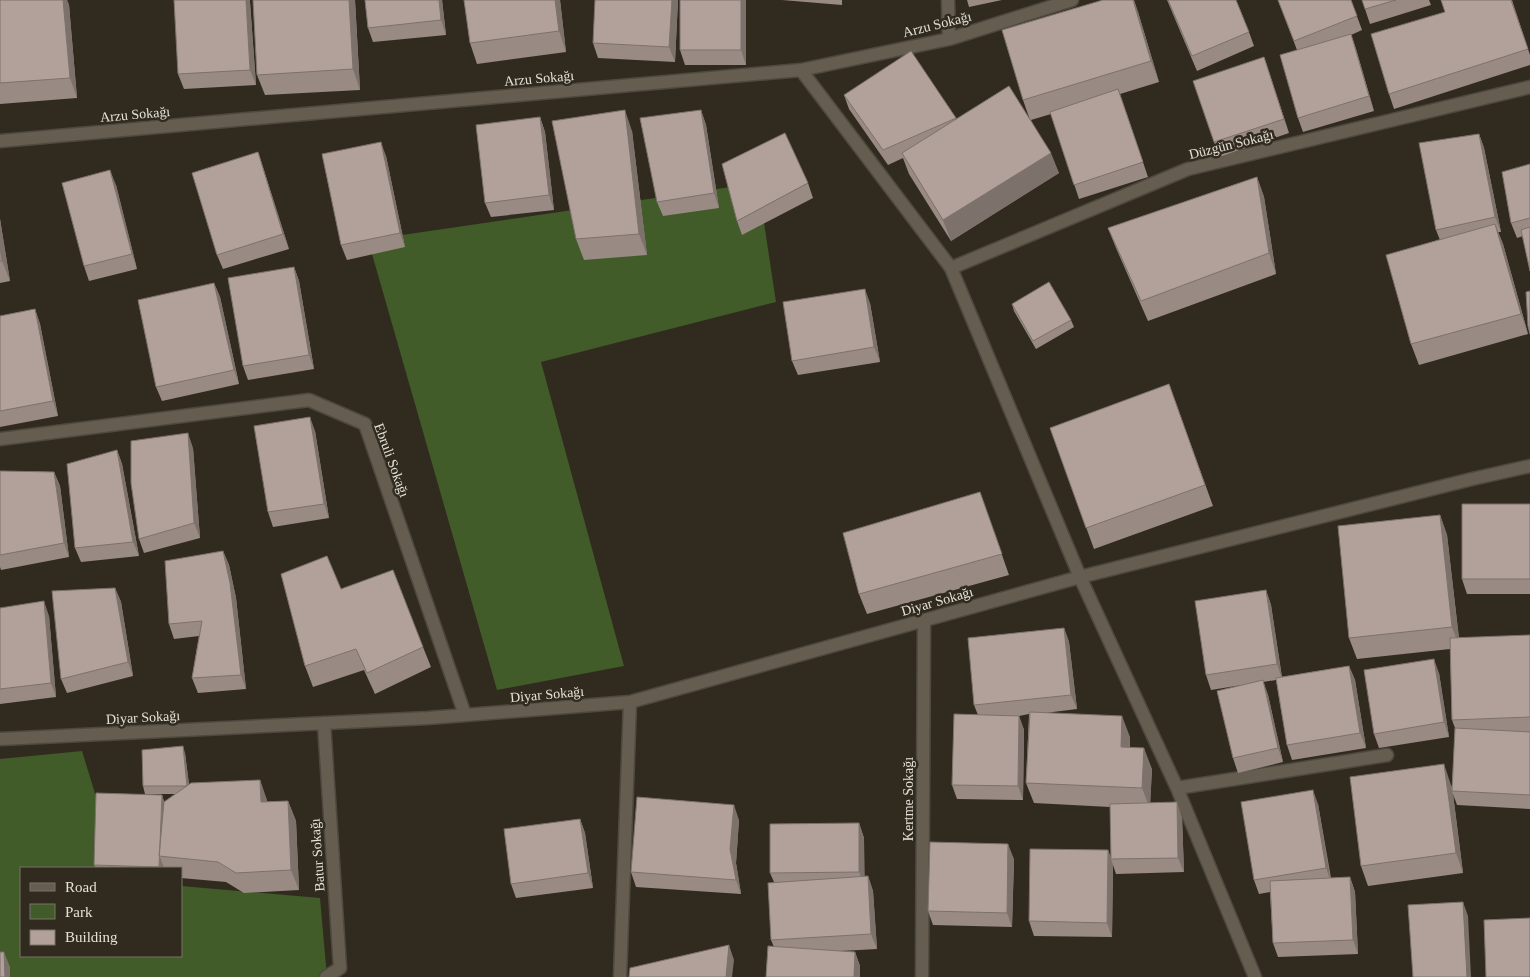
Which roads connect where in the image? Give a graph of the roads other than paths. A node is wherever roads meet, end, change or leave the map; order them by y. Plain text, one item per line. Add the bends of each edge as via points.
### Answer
1 (948, 0) edge
2 (1072, 0) edge
3 (949, 38) junction
4 (801, 70) junction
5 (1530, 87) edge
6 (0, 141) edge
7 (951, 268) junction
8 (0, 439) edge
9 (1530, 466) edge
10 (1080, 577) junction
11 (924, 621) junction
12 (630, 702) junction
13 (464, 715) junction
14 (324, 723) junction
15 (0, 739) edge
16 (1387, 755) dead end
17 (1177, 788) junction
18 (326, 977) edge
19 (620, 977) edge
20 (922, 977) edge
21 (1255, 977) edge

1 - 3 street
2 - 3 street, Arzu Sokağı
3 - 4 street, Arzu Sokağı
4 - 6 street, Arzu Sokağı
4 - 7 street
5 - 7 street, Düzgün Sokağı via 1188,169
7 - 10 street
8 - 13 street, Ebruli Sokağı via 309,400 365,424
9 - 10 street, Diyar Sokağı
10 - 11 street, Diyar Sokağı
10 - 17 street
11 - 12 street, Diyar Sokağı
11 - 20 street, Kertme Sokağı
12 - 13 street, Diyar Sokağı
12 - 19 street
13 - 14 street, Diyar Sokağı
14 - 15 street, Diyar Sokağı
14 - 18 street, Batur Sokağı via 340,968
16 - 17 street
17 - 21 street

